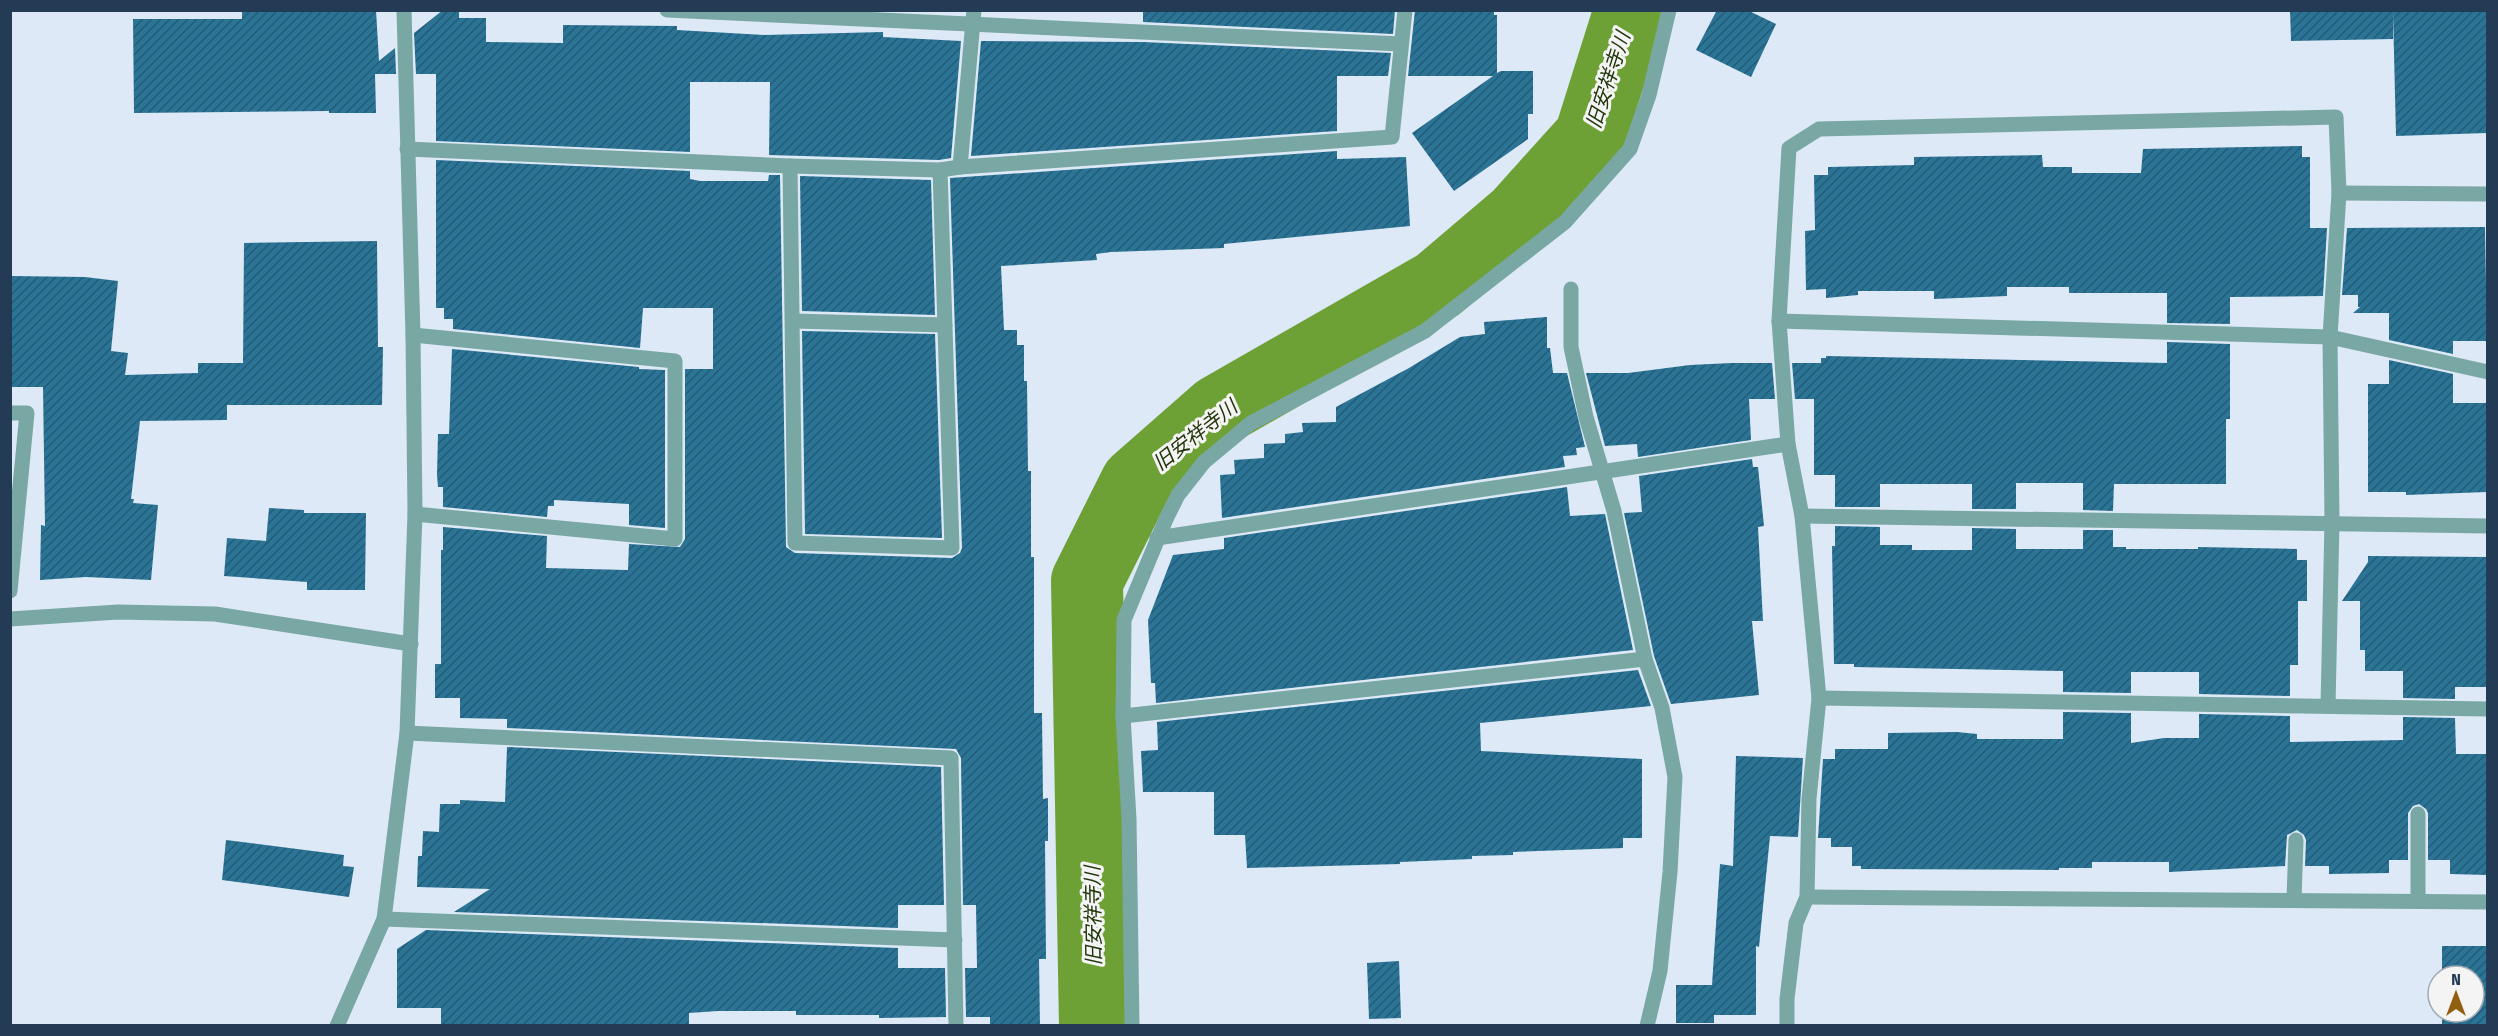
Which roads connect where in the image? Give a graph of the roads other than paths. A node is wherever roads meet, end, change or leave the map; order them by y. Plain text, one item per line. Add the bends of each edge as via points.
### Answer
1 (404, 10) edge
2 (667, 10) edge
3 (1405, 10) edge
4 (1670, 10) edge
5 (974, 18) edge
6 (1401, 44) junction
7 (406, 149) junction
8 (790, 166) junction
9 (960, 167) junction
10 (940, 170) junction
11 (2339, 193) junction
12 (2487, 195) edge
13 (1571, 289) dead end
14 (793, 321) junction
15 (1779, 321) junction
16 (945, 325) junction
17 (413, 335) junction
18 (2330, 338) junction
19 (2487, 372) edge
20 (10, 413) edge
21 (1788, 444) junction
22 (1603, 473) junction
23 (415, 514) junction
24 (1802, 516) junction
25 (2332, 522) junction
26 (2487, 526) edge
27 (1157, 538) junction
28 (10, 591) edge
29 (10, 619) edge
30 (411, 644) junction
31 (1645, 659) junction
32 (1819, 698) junction
33 (2328, 706) junction
34 (2487, 709) edge
35 (1123, 716) junction
36 (407, 733) junction
37 (2418, 814) dead end
38 (2296, 840) dead end
39 (1807, 897) junction
40 (2294, 900) junction
41 (2418, 901) junction
42 (2487, 902) edge
43 (384, 919) junction
44 (955, 940) junction
45 (337, 1026) edge
46 (956, 1026) edge
47 (1132, 1026) edge
48 (1647, 1026) edge
49 (1788, 1026) edge

1 - 7 street
2 - 5 street
3 - 6 street
4 - 27 street via 1649,95 1630,149 1565,222 1425,331 1251,423 1204,462 1178,495
5 - 6 street
5 - 9 street
6 - 9 street via 1392,137
7 - 8 street
7 - 17 street
8 - 10 street
8 - 14 street
9 - 10 street
10 - 16 street
11 - 12 street
11 - 15 street via 2336,117 1819,129 1789,148
11 - 18 street
13 - 22 street via 1571,347
14 - 16 street
14 - 16 street via 795,543 952,548
15 - 18 street
15 - 21 street
17 - 23 street
17 - 23 street via 675,361 675,539
18 - 19 street
18 - 25 street
20 - 28 street via 27,414
21 - 22 street
21 - 24 street
22 - 27 street
22 - 31 street
23 - 30 street
24 - 25 street
24 - 32 street
25 - 26 street
25 - 33 street
27 - 35 street via 1124,620
29 - 30 street via 118,612 216,614
30 - 36 street
31 - 35 street
31 - 48 street via 1662,708 1675,777 1660,971
32 - 33 street
32 - 39 street via 1809,799
33 - 34 street
35 - 47 street via 1129,819
36 - 43 street
36 - 44 street via 951,758
37 - 41 street
38 - 40 street
39 - 40 street
39 - 49 street via 1796,923 1787,999
40 - 41 street
41 - 42 street
43 - 44 street
43 - 45 street
44 - 46 street

